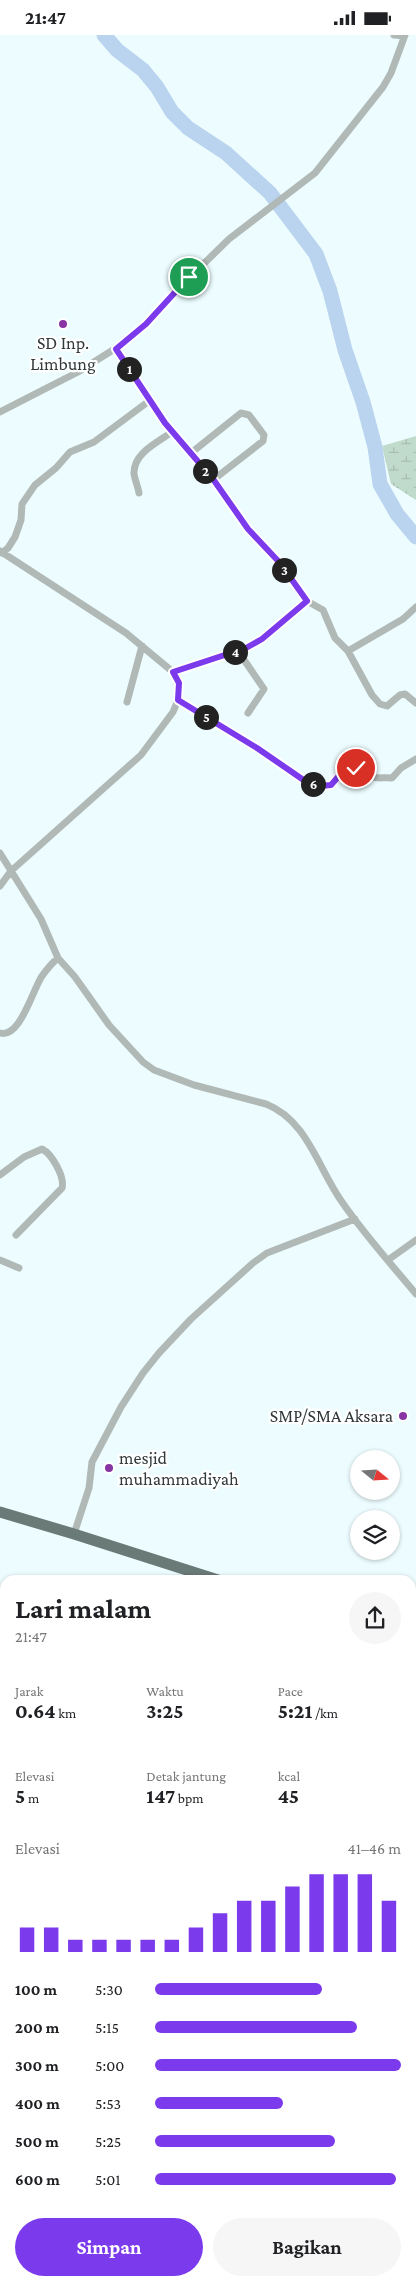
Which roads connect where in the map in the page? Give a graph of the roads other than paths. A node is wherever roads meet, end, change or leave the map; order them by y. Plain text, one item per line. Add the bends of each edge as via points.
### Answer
1 (394, 35) edge
2 (404, 35) edge
3 (116, 349) junction
4 (149, 401) junction
5 (0, 412) edge
6 (172, 432) junction
7 (190, 453) junction
8 (213, 479) junction
9 (139, 493) dead end
10 (1, 552) edge
11 (307, 601) junction
12 (416, 607) edge
13 (142, 647) junction
14 (238, 651) junction
15 (348, 651) junction
16 (173, 672) junction
17 (178, 700) junction
18 (127, 702) dead end
19 (416, 703) edge
20 (248, 713) dead end
21 (416, 759) edge
22 (0, 853) edge
23 (11, 871) junction
24 (0, 886) edge
25 (58, 957) junction
26 (0, 1033) edge
27 (0, 1175) edge
28 (355, 1219) junction
29 (16, 1235) dead end
30 (416, 1239) edge
31 (0, 1260) edge
32 (388, 1260) junction
33 (19, 1267) dead end
34 (416, 1294) edge
35 (0, 1513) edge
36 (74, 1534) junction
37 (202, 1575) edge

1 - 2 street
2 - 3 street via 390,73 376,97 324,164 229,239 146,324
3 - 4 street
3 - 5 street
4 - 6 street
4 - 10 street via 94,442 70,452 35,485 22,504 15,537
6 - 7 street
6 - 9 street via 137,460 134,474
7 - 8 street
7 - 8 street via 241,413 249,415 264,435 263,441
8 - 11 street via 248,529 280,563
10 - 13 street via 126,633
11 - 14 street via 262,639
11 - 15 street via 323,610 335,638
12 - 15 street via 403,619
13 - 16 street
13 - 18 street
14 - 16 street
14 - 20 street via 264,689
15 - 19 street via 372,695 380,703 387,706 404,694
16 - 17 street via 179,683
17 - 21 street via 305,781 320,786 331,785 349,768 356,768 375,778 392,778
17 - 23 street via 161,731 141,755
22 - 23 street
23 - 24 street
23 - 25 street via 41,919
25 - 26 street via 42,976 32,1000 12,1031 6,1035
25 - 28 street via 109,1025 149,1067 194,1085 266,1104 286,1116 309,1143 334,1191
27 - 29 street via 24,1157 42,1149 51,1157 63,1180 62,1189
28 - 32 street
28 - 36 street via 267,1253 191,1319 159,1353 124,1402 92,1462 89,1488
30 - 32 street
31 - 33 street
32 - 34 street
35 - 36 highway
36 - 37 highway

